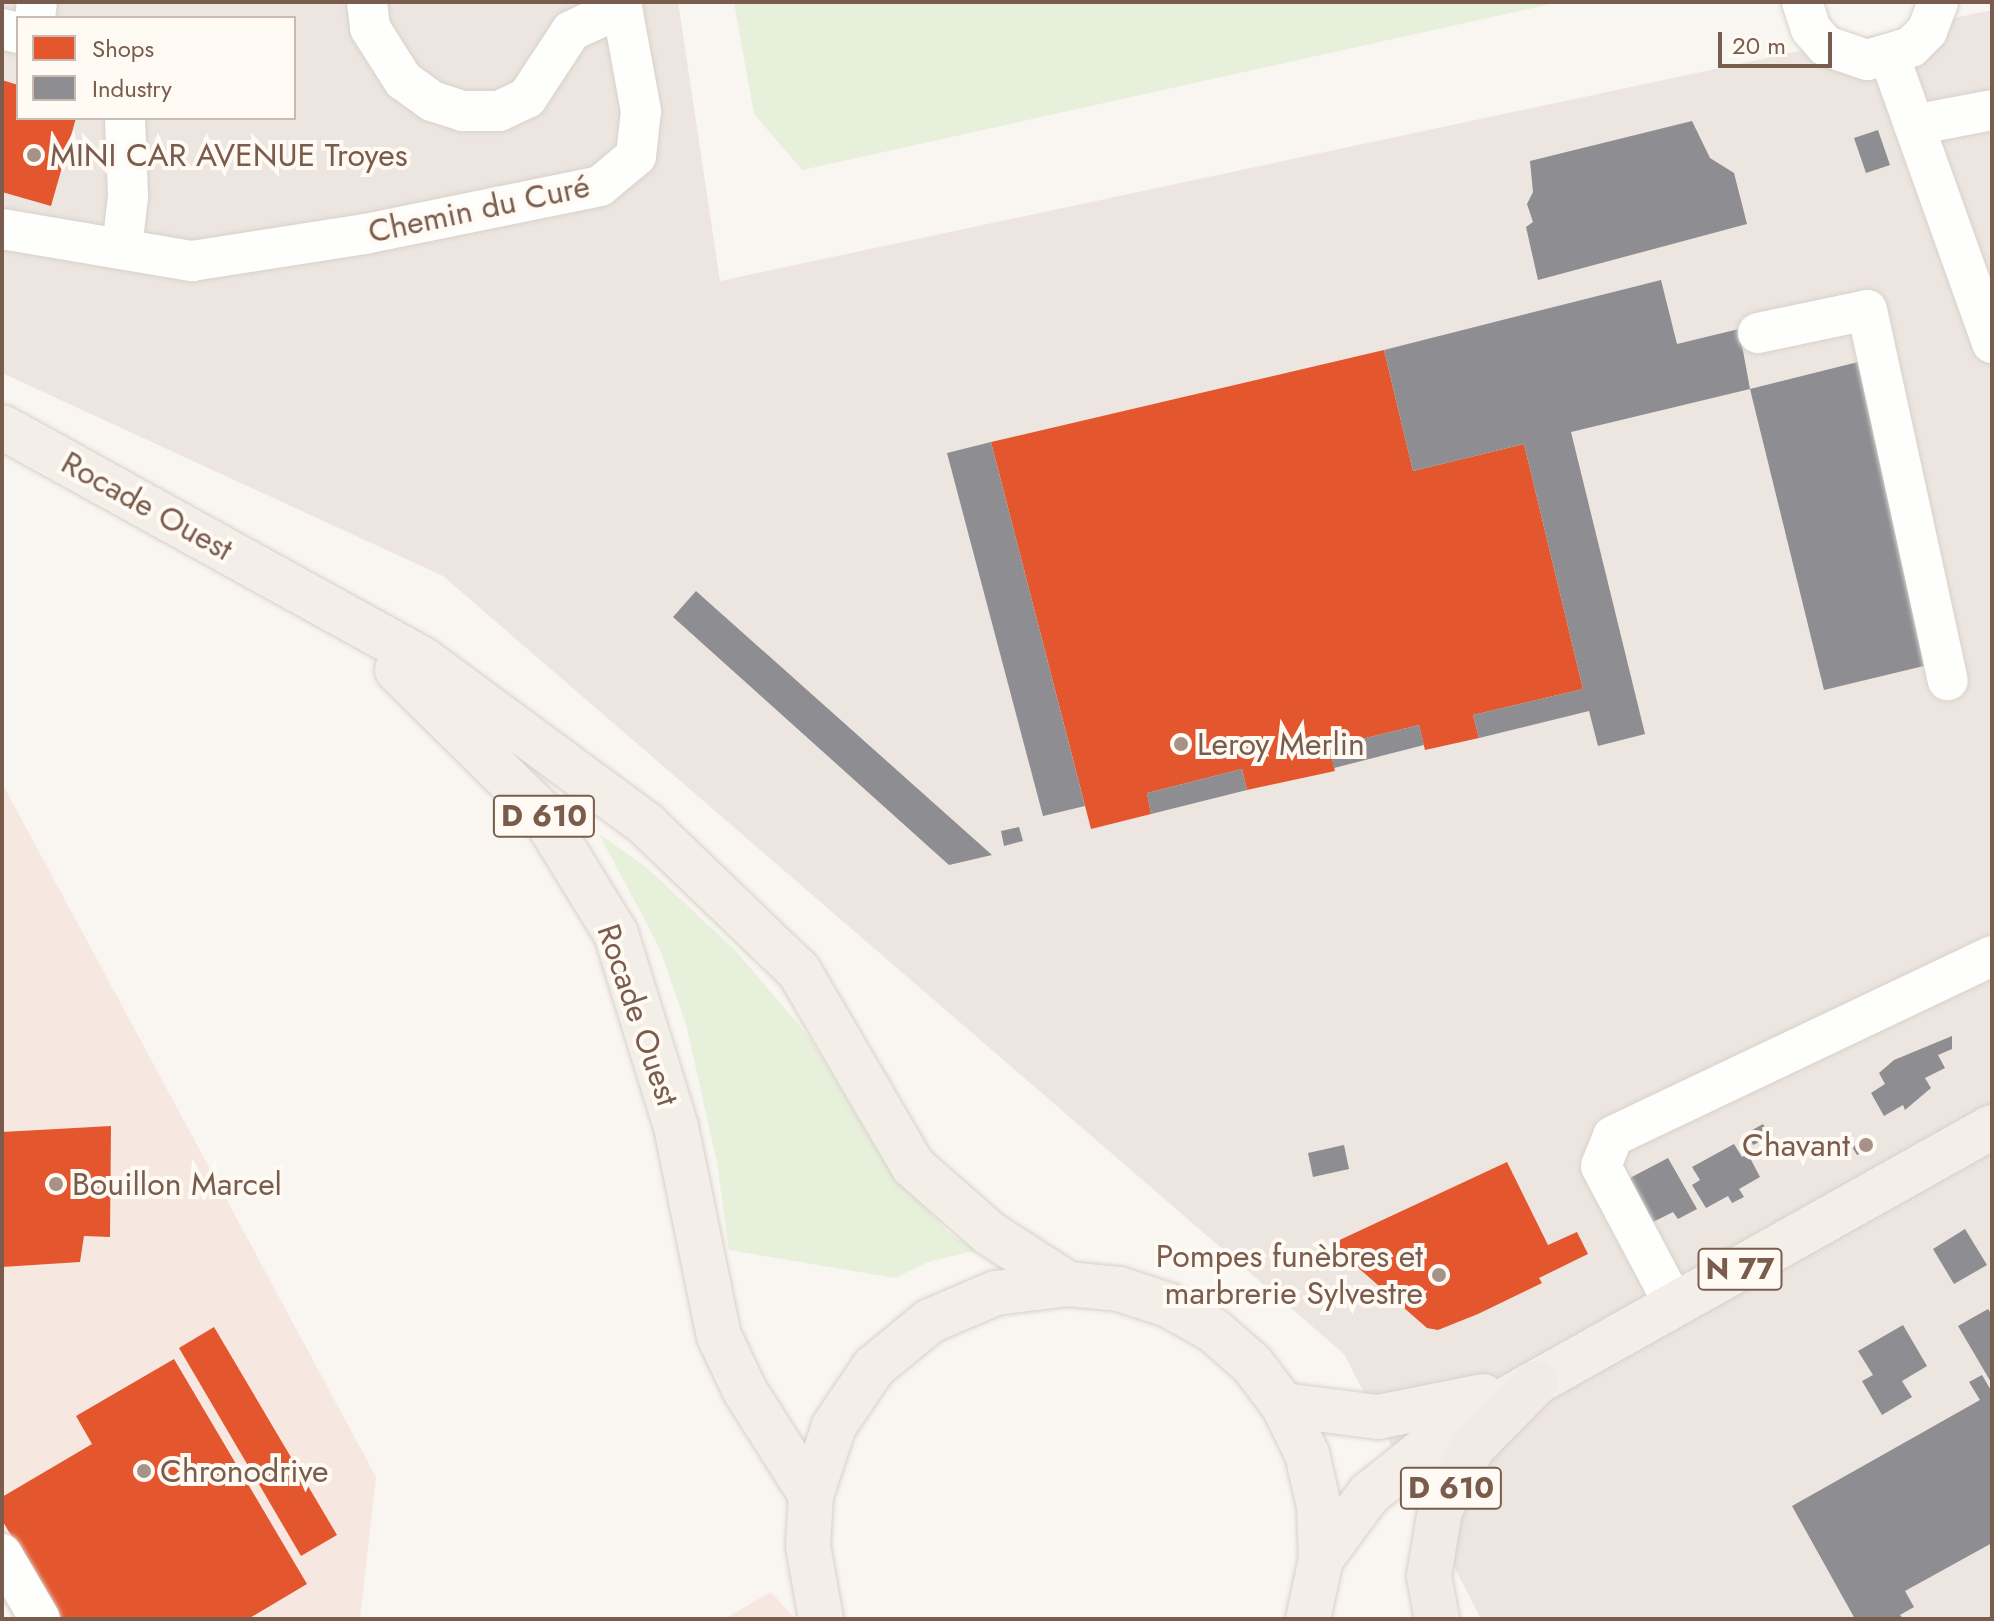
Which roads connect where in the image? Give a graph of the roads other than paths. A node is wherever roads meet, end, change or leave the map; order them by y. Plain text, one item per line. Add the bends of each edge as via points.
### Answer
1 (367, 2) edge
2 (1802, 2) edge
3 (1938, 2) edge
4 (621, 5) edge
5 (1890, 58) junction
6 (1992, 110) edge
7 (125, 120) edge
8 (1914, 125) junction
9 (2, 229) edge
10 (122, 248) junction
11 (1758, 333) dead end
12 (1992, 343) edge
13 (2, 427) edge
14 (291, 587) junction
15 (1948, 680) dead end
16 (1992, 956) edge
17 (1992, 1127) edge
18 (1068, 1284) junction
19 (1675, 1306) junction
20 (1536, 1383) junction
21 (1283, 1405) junction
22 (811, 1495) junction
23 (2, 1554) edge
24 (1321, 1559) junction
25 (815, 1612) edge
26 (40, 1619) edge
27 (1308, 1619) edge
28 (1437, 1619) edge

1 - 4 street via 370,28 403,80 432,101 463,111 499,111 527,98 571,31
2 - 5 street via 1811,29 1826,46 1867,60
3 - 5 street via 1927,31
4 - 10 street, Chemin du Curé via 641,111 636,156 600,186 254,253 192,261
5 - 8 street
6 - 8 street
7 - 10 street via 128,196
8 - 12 street
9 - 10 street, Chemin du Curé
11 - 15 street via 1867,310
13 - 14 main road, Rocade Ouest / D 610
14 - 18 main road, Rocade Ouest / D 610 via 421,658 646,824 799,971 913,1166 989,1233
14 - 22 main road, Rocade Ouest / D 610 via 401,674 473,742 541,812 581,872 616,934 676,1127 719,1336 745,1391
16 - 19 street via 1613,1136 1601,1166
17 - 19 main road, N 77
18 - 21 main road via 1119,1289 1168,1305 1213,1330 1252,1364
18 - 22 main road via 996,1293 930,1321 874,1367 834,1426
19 - 20 main road, N 77
20 - 21 main road via 1378,1417
20 - 24 main road via 1444,1434 1369,1494
20 - 28 highway, D 610 via 1473,1447 1440,1510 1429,1576
21 - 24 main road via 1307,1454 1319,1506
22 - 25 main road via 808,1546
23 - 26 street
24 - 27 main road

